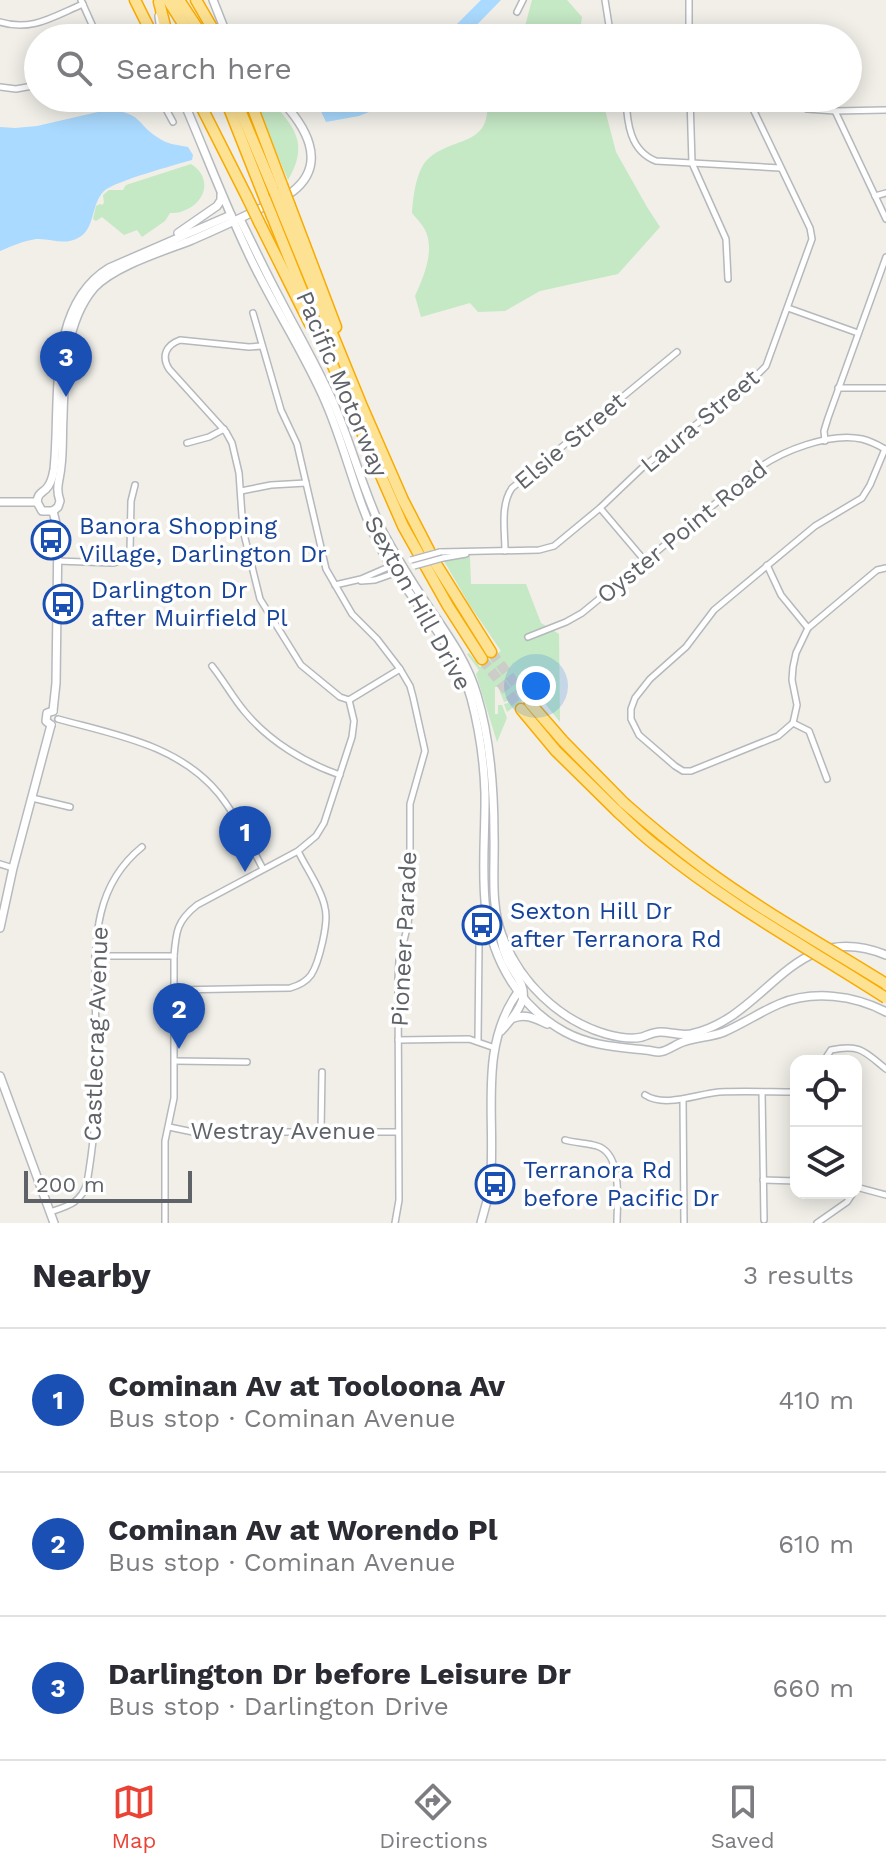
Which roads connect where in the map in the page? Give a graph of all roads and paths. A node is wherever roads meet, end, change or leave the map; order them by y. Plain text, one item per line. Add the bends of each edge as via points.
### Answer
1 (135, 0) edge
2 (196, 0) edge
3 (213, 0) edge
4 (523, 0) edge
5 (605, 0) edge
6 (689, 0) edge
7 (167, 1) edge
8 (82, 2) edge
9 (517, 12) dead end
10 (0, 22) edge
11 (32, 24) edge
12 (92, 24) edge
13 (147, 24) edge
14 (164, 24) edge
15 (168, 24) edge
16 (183, 24) edge
17 (190, 24) edge
18 (210, 24) edge
19 (222, 24) edge
20 (609, 24) edge
21 (689, 24) edge
22 (24, 26) edge
23 (0, 87) edge
24 (24, 88) edge
25 (862, 110) edge
26 (886, 110) edge
27 (168, 112) edge
28 (188, 112) edge
29 (204, 112) edge
30 (232, 112) edge
31 (241, 112) edge
32 (253, 112) edge
33 (292, 112) edge
34 (627, 112) edge
35 (690, 112) edge
36 (754, 112) edge
37 (835, 112) edge
38 (173, 122) dead end
39 (692, 163) junction
40 (780, 168) junction
41 (220, 190) junction
42 (274, 192) junction
43 (886, 193) edge
44 (875, 196) junction
45 (281, 211) junction
46 (234, 219) junction
47 (886, 219) edge
48 (171, 240) junction
49 (886, 257) edge
50 (728, 279) dead end
51 (788, 308) junction
52 (253, 313) dead end
53 (858, 333) junction
54 (262, 346) junction
55 (326, 350) junction
56 (677, 352) dead end
57 (838, 388) junction
58 (886, 388) edge
59 (224, 429) junction
60 (825, 441) junction
61 (187, 443) dead end
62 (885, 449) edge
63 (306, 483) junction
64 (135, 485) dead end
65 (45, 490) junction
66 (241, 491) junction
67 (56, 493) junction
68 (0, 502) edge
69 (37, 502) junction
70 (600, 508) junction
71 (53, 511) junction
72 (505, 551) junction
73 (57, 561) junction
74 (645, 561) junction
75 (767, 565) junction
76 (402, 566) junction
77 (886, 568) edge
78 (393, 570) junction
79 (335, 585) junction
80 (808, 628) junction
81 (528, 637) dead end
82 (212, 666) dead end
83 (400, 669) junction
84 (349, 700) junction
85 (526, 706) tunnel mouth
86 (53, 711) junction
87 (58, 719) junction
88 (793, 723) junction
89 (51, 725) junction
90 (340, 775) junction
91 (827, 779) dead end
92 (32, 798) junction
93 (70, 807) dead end
94 (621, 807) junction
95 (142, 847) dead end
96 (298, 851) junction
97 (0, 864) edge
98 (13, 868) junction
99 (263, 869) junction
100 (0, 928) edge
101 (500, 930) junction
102 (479, 945) dead end
103 (886, 955) edge
104 (95, 956) junction
105 (174, 956) junction
106 (886, 984) edge
107 (174, 990) junction
108 (522, 994) junction
109 (542, 995) junction
110 (886, 998) edge
111 (886, 1012) edge
112 (512, 1020) junction
113 (564, 1031) junction
114 (500, 1033) junction
115 (658, 1033) junction
116 (398, 1040) junction
117 (478, 1040) junction
118 (495, 1048) junction
119 (660, 1051) junction
120 (828, 1055) edge
121 (175, 1061) junction
122 (247, 1062) dead end
123 (886, 1069) edge
124 (322, 1072) dead end
125 (0, 1076) edge
126 (762, 1092) junction
127 (790, 1092) edge
128 (645, 1095) dead end
129 (683, 1099) junction
130 (169, 1127) junction
131 (321, 1132) junction
132 (398, 1132) junction
133 (565, 1140) dead end
134 (763, 1180) junction
135 (790, 1181) edge
136 (862, 1190) edge
137 (886, 1195) edge
138 (849, 1199) edge
139 (50, 1212) junction
140 (764, 1220) dead end
141 (54, 1223) edge
142 (165, 1223) edge
143 (395, 1223) edge
144 (481, 1223) edge
145 (617, 1223) edge
146 (684, 1223) edge
147 (817, 1223) edge

1 - 13 highway
2 - 18 highway
3 - 19 street
4 - 9 street
5 - 20 street
6 - 21 street
7 - 14 street
7 - 15 highway
7 - 16 highway
7 - 17 highway
8 - 11 street
8 - 12 street
10 - 22 street
23 - 24 street
25 - 26 street
27 - 38 street
28 - 41 street
29 - 55 highway, bridge
30 - 42 highway, Pacific Motorway
31 - 42 highway, Pacific Motorway
32 - 42 highway
33 - 46 street via 310,149 304,177 292,192
34 - 39 street via 632,138 648,158
35 - 39 street
36 - 40 street, Laura Street
37 - 44 street
39 - 40 street
39 - 50 street via 726,239
40 - 51 street, Laura Street via 812,239
41 - 46 street
41 - 48 street via 218,205
42 - 45 highway, Pacific Motorway, bridge
42 - 45 highway, bridge
43 - 44 street
44 - 47 street
45 - 55 highway, Pacific Motorway
45 - 55 highway, Pacific Motorway via 403,500 487,655 448,606 403,526
46 - 48 street
46 - 67 street via 109,276 88,297 66,365
46 - 76 street, Sexton Hill Drive via 325,384 372,507
46 - 78 street, Sexton Hill Drive via 319,386 372,531
48 - 65 street via 105,270 79,299 62,352 54,469
49 - 53 street
51 - 53 street
51 - 70 street, Laura Street via 762,371
52 - 54 street, Pioneer Parade
53 - 57 street
54 - 59 street via 180,340 167,348 169,369
54 - 63 street, Pioneer Parade
56 - 72 street, Elsie Street via 512,488 506,499
57 - 58 street
57 - 60 street
59 - 61 street
59 - 66 street via 232,443
60 - 62 street, Oyster Point Road via 860,439
60 - 74 street, Oyster Point Road via 772,458
62 - 75 street via 862,498 815,526
63 - 66 street
63 - 79 street, Pioneer Parade via 326,569
64 - 73 street via 127,557 113,563
65 - 67 street
65 - 69 street
66 - 84 street via 245,539 263,606 301,665
67 - 71 street via 59,504
68 - 69 street
69 - 71 street via 42,511
70 - 72 street, Laura Street via 549,548
70 - 74 street
71 - 73 street
72 - 76 street, Laura Street, bridge via 442,555
73 - 86 street
74 - 81 street, Oyster Point Road via 582,613
75 - 80 street via 781,595
75 - 88 street via 714,610 686,647 650,679 633,702 631,719 639,735 683,771 778,736
76 - 78 street
76 - 101 street, Sexton Hill Drive via 461,655 480,706 492,778
77 - 80 street
78 - 79 street via 373,580
78 - 108 street, Sexton Hill Drive via 448,648 472,700 484,781 487,926 498,960
79 - 83 street, Pioneer Parade via 352,614
80 - 88 street via 793,667
82 - 90 street via 260,727 306,762
83 - 84 street
83 - 116 street, Pioneer Parade via 411,689 425,751 410,804 410,905 399,961
84 - 90 street via 353,729
85 - 94 highway
86 - 87 street
86 - 89 street via 45,717
87 - 89 street
87 - 99 street via 152,746 191,767 238,821
88 - 91 street via 809,731
89 - 92 street
90 - 96 street via 320,831
92 - 93 street
92 - 98 street
94 - 106 highway, bridge via 761,907
94 - 110 highway, bridge via 658,848 701,880
95 - 104 street, Castlecrag Avenue via 117,874 104,901
96 - 99 street
96 - 107 street via 326,913 325,931 303,983 290,988
97 - 98 street
98 - 100 street
99 - 105 street via 184,916
101 - 108 street via 504,954 523,986
101 - 109 street, Sexton Hill Drive via 518,967
102 - 117 street
103 - 115 street, Sexton Hill Drive via 851,947 819,950 791,965 747,1006 717,1025 685,1035
104 - 105 street
104 - 139 street, Castlecrag Avenue via 96,1093 88,1175 78,1200
105 - 107 street
107 - 121 street
108 - 109 street
108 - 112 street
108 - 113 street, Sexton Hill Drive
108 - 114 street via 505,1013
109 - 115 street, Sexton Hill Drive via 571,1019 606,1034 636,1038
111 - 119 street, Sexton Hill Drive via 845,998 810,996 781,1003 725,1032
112 - 113 street via 530,1017
112 - 114 street
113 - 119 street, Sexton Hill Drive via 591,1043
114 - 118 street
115 - 119 street via 669,1043
115 - 119 street via 649,1042
116 - 117 street
116 - 132 street, Pioneer Parade
117 - 118 street
118 - 144 street via 490,1179
120 - 123 street via 834,1049 861,1049
121 - 122 street
121 - 130 street
124 - 131 street
125 - 139 street
126 - 127 street
126 - 129 street
126 - 134 street
128 - 129 street
129 - 146 street
130 - 131 street, Westray Avenue via 193,1132
130 - 142 street
131 - 132 street, Westray Avenue
132 - 143 street, Pioneer Parade
133 - 145 street via 609,1153 615,1164
134 - 135 street
134 - 140 street
136 - 137 street
138 - 147 street
139 - 141 street

